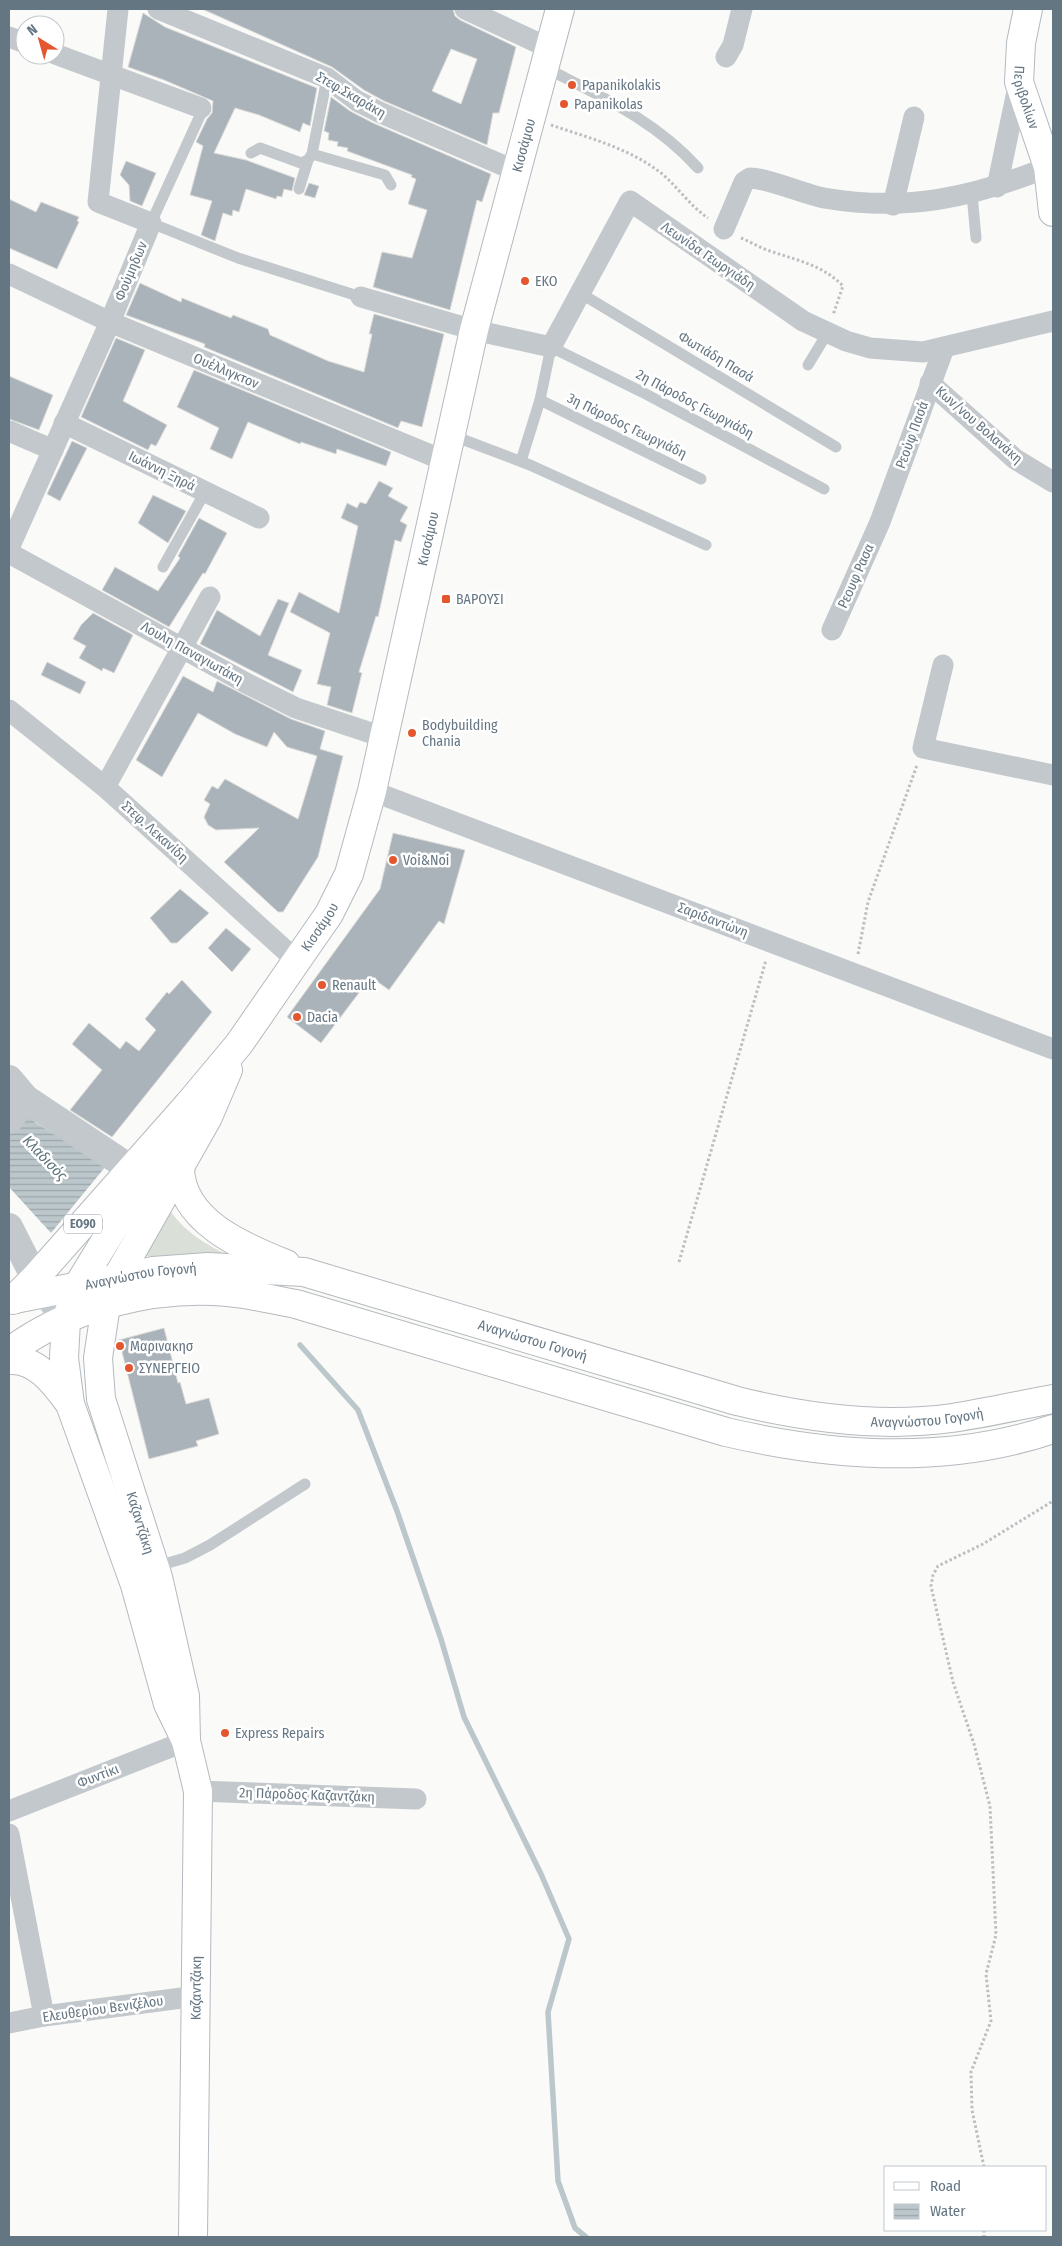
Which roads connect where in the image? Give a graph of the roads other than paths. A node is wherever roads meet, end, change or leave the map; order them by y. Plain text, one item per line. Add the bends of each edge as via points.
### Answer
1 (118, 9) edge
2 (158, 9) edge
3 (465, 9) edge
4 (560, 9) edge
5 (742, 9) edge
6 (1028, 9) edge
7 (546, 57) junction
8 (726, 57) dead end
9 (65, 58) edge
10 (111, 75) junction
11 (327, 78) junction
12 (1019, 82) junction
13 (201, 108) joint
14 (914, 117) dead end
15 (251, 153) dead end
16 (310, 157) junction
17 (1050, 165) edge
18 (698, 168) dead end
19 (516, 171) junction
20 (391, 185) dead end
21 (997, 187) junction
22 (299, 188) dead end
23 (972, 194) junction
24 (893, 204) junction
25 (1053, 212) edge
26 (151, 223) junction
27 (724, 229) road end
28 (976, 238) dead end
29 (9, 274) edge
30 (580, 293) junction
31 (361, 297) joint
32 (1053, 321) edge
33 (110, 322) junction
34 (821, 329) junction
35 (474, 330) junction
36 (551, 347) junction
37 (944, 348) junction
38 (808, 365) dead end
39 (930, 383) junction
40 (540, 400) junction
41 (64, 423) junction
42 (9, 431) edge
43 (836, 446) dead end
44 (448, 448) junction
45 (53, 450) junction
46 (521, 461) junction
47 (701, 479) dead end
48 (1053, 482) edge
49 (824, 489) dead end
50 (205, 492) junction
51 (259, 518) dead end
52 (880, 522) joint
53 (706, 545) dead end
54 (9, 548) edge
55 (9, 553) edge
56 (164, 567) dead end
57 (210, 597) dead end
58 (832, 630) dead end
59 (182, 647) junction
60 (942, 665) dead end
61 (9, 710) edge
62 (383, 737) junction
63 (1053, 776) edge
64 (105, 787) junction
65 (372, 791) junction
66 (296, 960) junction
67 (239, 1044) junction
68 (1053, 1049) edge
69 (16, 1101) edge
70 (188, 1105) junction
71 (180, 1167) junction
72 (130, 1169) junction
73 (9, 1226) edge
74 (304, 1272) junction
75 (118, 1276) junction
76 (80, 1284) junction
77 (40, 1285) junction
78 (11, 1295) edge
79 (106, 1305) junction
80 (66, 1320) junction
81 (9, 1352) edge
82 (9, 1360) edge
83 (1053, 1399) edge
84 (70, 1404) junction
85 (1053, 1429) edge
86 (305, 1484) dead end
87 (154, 1567) junction
88 (186, 1741) junction
89 (198, 1791) junction
90 (416, 1799) dead end
91 (9, 1811) edge
92 (9, 1834) edge
93 (197, 1996) junction
94 (44, 2016) junction
95 (9, 2023) edge
96 (193, 2237) edge

1 - 10 street
2 - 11 street, Στεφ.Σκαράκη
3 - 7 street
4 - 7 main road, Κισσάμου / ΕΟ90
5 - 8 street via 733,45
6 - 12 main road, Περιβολίων via 1021,43
7 - 18 lane via 660,131
7 - 19 main road, Κισσάμου / ΕΟ90
9 - 10 street
10 - 13 street
10 - 26 street via 98,202
11 - 16 lane
11 - 19 street, Στεφ.Σκαράκη via 357,101 379,112
12 - 17 main road, Περιβολίων
12 - 21 street
13 - 26 lane
14 - 24 street
15 - 16 lane via 260,148 300,163
16 - 20 lane via 385,175
16 - 22 lane
17 - 21 street
17 - 25 main road, Περιβολίων
19 - 35 main road, Κισσάμου / ΕΟ90
21 - 23 street
23 - 24 street via 937,201
23 - 28 lane
24 - 27 street via 815,196 750,178 744,182
26 - 31 lane via 238,258
26 - 33 street, Φούμηδων
29 - 33 street, Ουέλλιγκτον
30 - 34 street, Λεωνίδα Γεωργιάδη via 630,201 803,321
30 - 36 street, Λεωνίδα Γεωργιάδη
30 - 43 lane, Φωτιάδη Πασά
31 - 35 street
32 - 37 street, Λεωνίδα Γεωργιάδη
33 - 41 street, Φούμηδων
33 - 44 street, Ουέλλιγκτον
34 - 37 street, Λεωνίδα Γεωργιάδη via 870,348 923,352
34 - 38 lane
35 - 36 street
35 - 44 main road, Κισσάμου / ΕΟ90
36 - 40 lane, Λεωνίδα Γεωργιάδη
36 - 49 lane, 2η Πάροδος Γεωργιάδη
37 - 39 street, Ρεούφ Πασά
39 - 48 street, Κων/νου Βολανάκη via 1015,459
39 - 52 street, Ρεούφ Πασά
40 - 46 lane, Λεωνίδα Γεωργιάδη
40 - 47 lane, 3η Πάροδος Γεωργιάδη
41 - 45 street, Φούμηδων
41 - 50 street, Ιωάννη Ξηρά
42 - 45 street
44 - 46 lane
44 - 62 main road, Κισσάμου / ΕΟ90
45 - 54 street, Φούμηδων
46 - 53 lane
50 - 51 street, Ιωάννη Ξηρά
50 - 56 lane
52 - 58 street, Ρεουφ Ρασα
55 - 59 street, Λουλη Παναγιωτάκη
57 - 59 street
59 - 62 street, Λουλη Παναγιωτάκη via 296,708
59 - 64 street
60 - 63 street via 923,748
61 - 64 street, Στεφ. Λεκανίδη
62 - 65 main road, Κισσάμου / ΕΟ90
64 - 66 street, Στεφ. Λεκανίδη
65 - 66 main road, Κισσάμου / ΕΟ90 via 355,858 341,892
65 - 68 street, Σαριδαντώνη
66 - 67 main road, Κισσάμου / ΕΟ90
67 - 70 main road, Κισσάμου / ΕΟ90
67 - 71 main road, Κισσάμου / ΕΟ90 via 208,1117
69 - 72 street
70 - 72 main road, ΕΟ90
70 - 76 main road, Κισσάμου / ΕΟ90
71 - 74 main road via 184,1194 217,1230
71 - 75 main road, Κισσάμου / ΕΟ90
72 - 77 main road, ΕΟ90
73 - 77 street
74 - 75 main road, Αναγνώστου Γογονή via 208,1267
74 - 83 main road, Αναγνώστου Γογονή via 727,1398 784,1412 893,1422 951,1418
75 - 76 main road, Αναγνώστου Γογονή
75 - 79 main road, Κισσάμου / ΕΟ90
76 - 77 main road, Αναγνώστου Γογονή
76 - 80 main road, Κισσάμου / ΕΟ90
77 - 78 main road, ΕΟ90
77 - 80 street
78 - 80 street
79 - 80 main road, Αναγνώστου Γογονή
79 - 85 main road, Αναγνώστου Γογονή via 154,1294 205,1291 230,1292 296,1304 726,1432 841,1452 900,1454 988,1444
79 - 87 main road, Καζαντζάκη via 99,1352 101,1399
80 - 81 main road, Αναγνώστου Γογονή via 44,1329
80 - 84 main road, Καζαντζάκη via 64,1358
82 - 84 main road via 23,1361 38,1369
84 - 88 main road, Καζαντζάκη via 135,1585 168,1704
86 - 87 lane via 210,1545 186,1558
87 - 88 main road, Καζαντζάκη via 185,1696
88 - 89 main road, Καζαντζάκη
88 - 91 street, Φυντίκι
89 - 90 street, 2η Πάροδος Καζαντζάκη
89 - 93 main road, Καζαντζάκη
92 - 94 street
93 - 94 street, Ελευθερίου Βενιζέλου
93 - 96 main road, Καζαντζάκη
94 - 95 street, Ελευθερίου Βενιζέλου

